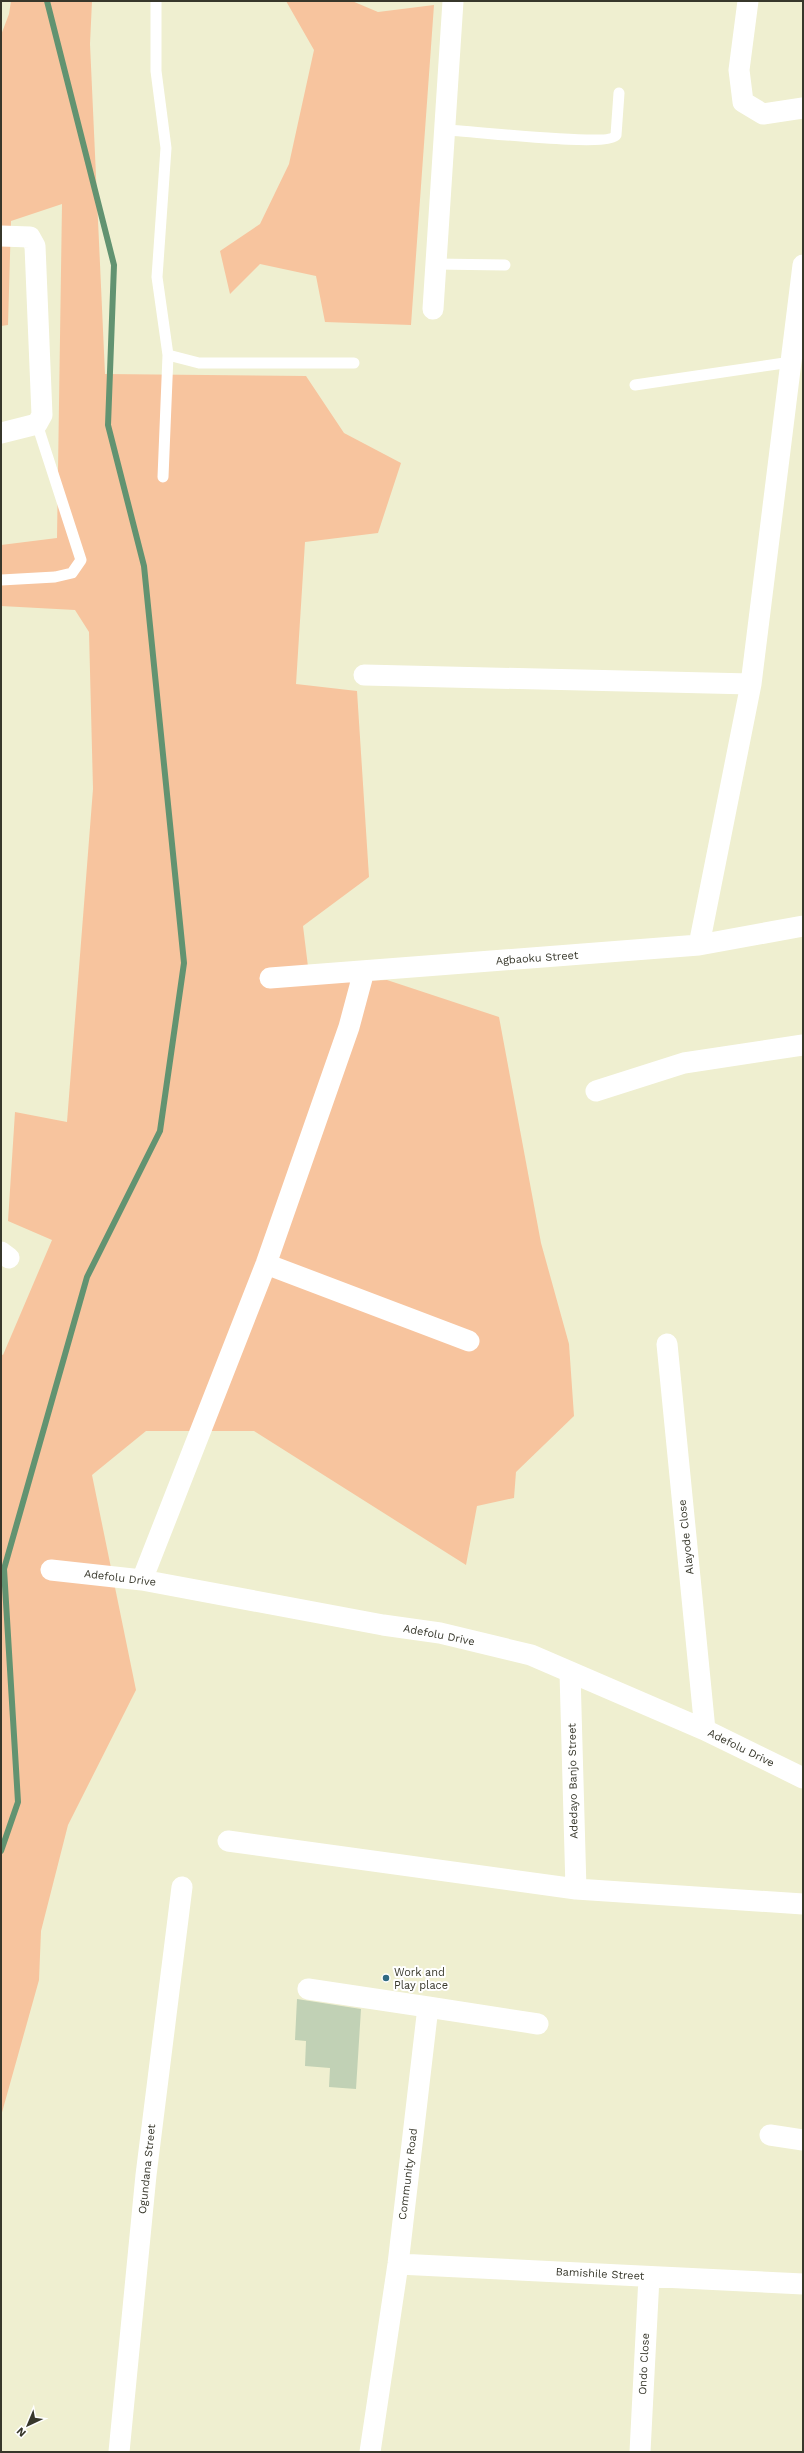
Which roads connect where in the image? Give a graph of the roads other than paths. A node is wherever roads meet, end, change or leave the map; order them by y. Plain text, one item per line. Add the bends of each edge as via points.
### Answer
1 (156, 1) edge
2 (453, 1) edge
3 (748, 1) edge
4 (619, 92) dead end
5 (803, 108) edge
6 (444, 130) junction
7 (1, 236) edge
8 (435, 264) junction
9 (505, 265) dead end
10 (803, 265) edge
11 (433, 309) dead end
12 (168, 355) junction
13 (791, 362) junction
14 (354, 363) dead end
15 (635, 385) dead end
16 (37, 424) junction
17 (1, 433) edge
18 (163, 477) dead end
19 (1, 580) edge
20 (364, 675) dead end
21 (751, 684) junction
22 (803, 926) edge
23 (699, 945) junction
24 (364, 971) junction
25 (270, 978) dead end
26 (803, 1045) edge
27 (596, 1092) dead end
28 (266, 1264) junction
29 (470, 1341) dead end
30 (667, 1344) dead end
31 (51, 1570) dead end
32 (142, 1580) junction
33 (570, 1673) junction
34 (705, 1730) junction
35 (803, 1778) edge
36 (228, 1841) dead end
37 (182, 1887) dead end
38 (576, 1889) junction
39 (803, 1904) edge
40 (308, 1989) dead end
41 (428, 2007) junction
42 (538, 2024) dead end
43 (770, 2135) dead end
44 (803, 2140) edge
45 (398, 2264) junction
46 (649, 2277) junction
47 (803, 2284) edge
48 (119, 2452) edge
49 (370, 2452) edge
50 (640, 2452) edge

1 - 12 lane via 156,71 166,148 157,277
2 - 6 street
3 - 5 street via 740,70 743,102 763,114
4 - 6 lane via 616,135 612,138 583,140
6 - 8 street
7 - 16 street via 30,237 35,246 42,415
8 - 9 lane
8 - 11 street
10 - 13 street
12 - 14 lane via 199,363
12 - 18 lane
13 - 15 lane
13 - 21 street
16 - 17 street
16 - 19 lane via 81,560 72,573 55,577
20 - 21 street
21 - 23 street
22 - 23 street, Agbaoku Street
23 - 24 street, Agbaoku Street
24 - 25 street, Agbaoku Street
24 - 28 street via 349,1027
26 - 27 street via 684,1063
28 - 29 street
28 - 32 street
30 - 34 street, Alayode Close
31 - 32 street, Adefolu Drive
32 - 33 street, Adefolu Drive via 383,1625 440,1633 531,1654
33 - 34 street, Adefolu Drive
33 - 38 street, Adedayo Banjo Street
34 - 35 street, Adefolu Drive
36 - 38 street
37 - 48 street, Ogundana Street via 146,2175
38 - 39 street
40 - 41 street
41 - 42 street
41 - 45 street, Community Road
43 - 44 street
45 - 46 street, Bamishile Street
45 - 49 street, Community Road
46 - 47 street, Bamishile Street
46 - 50 street, Ondo Close

